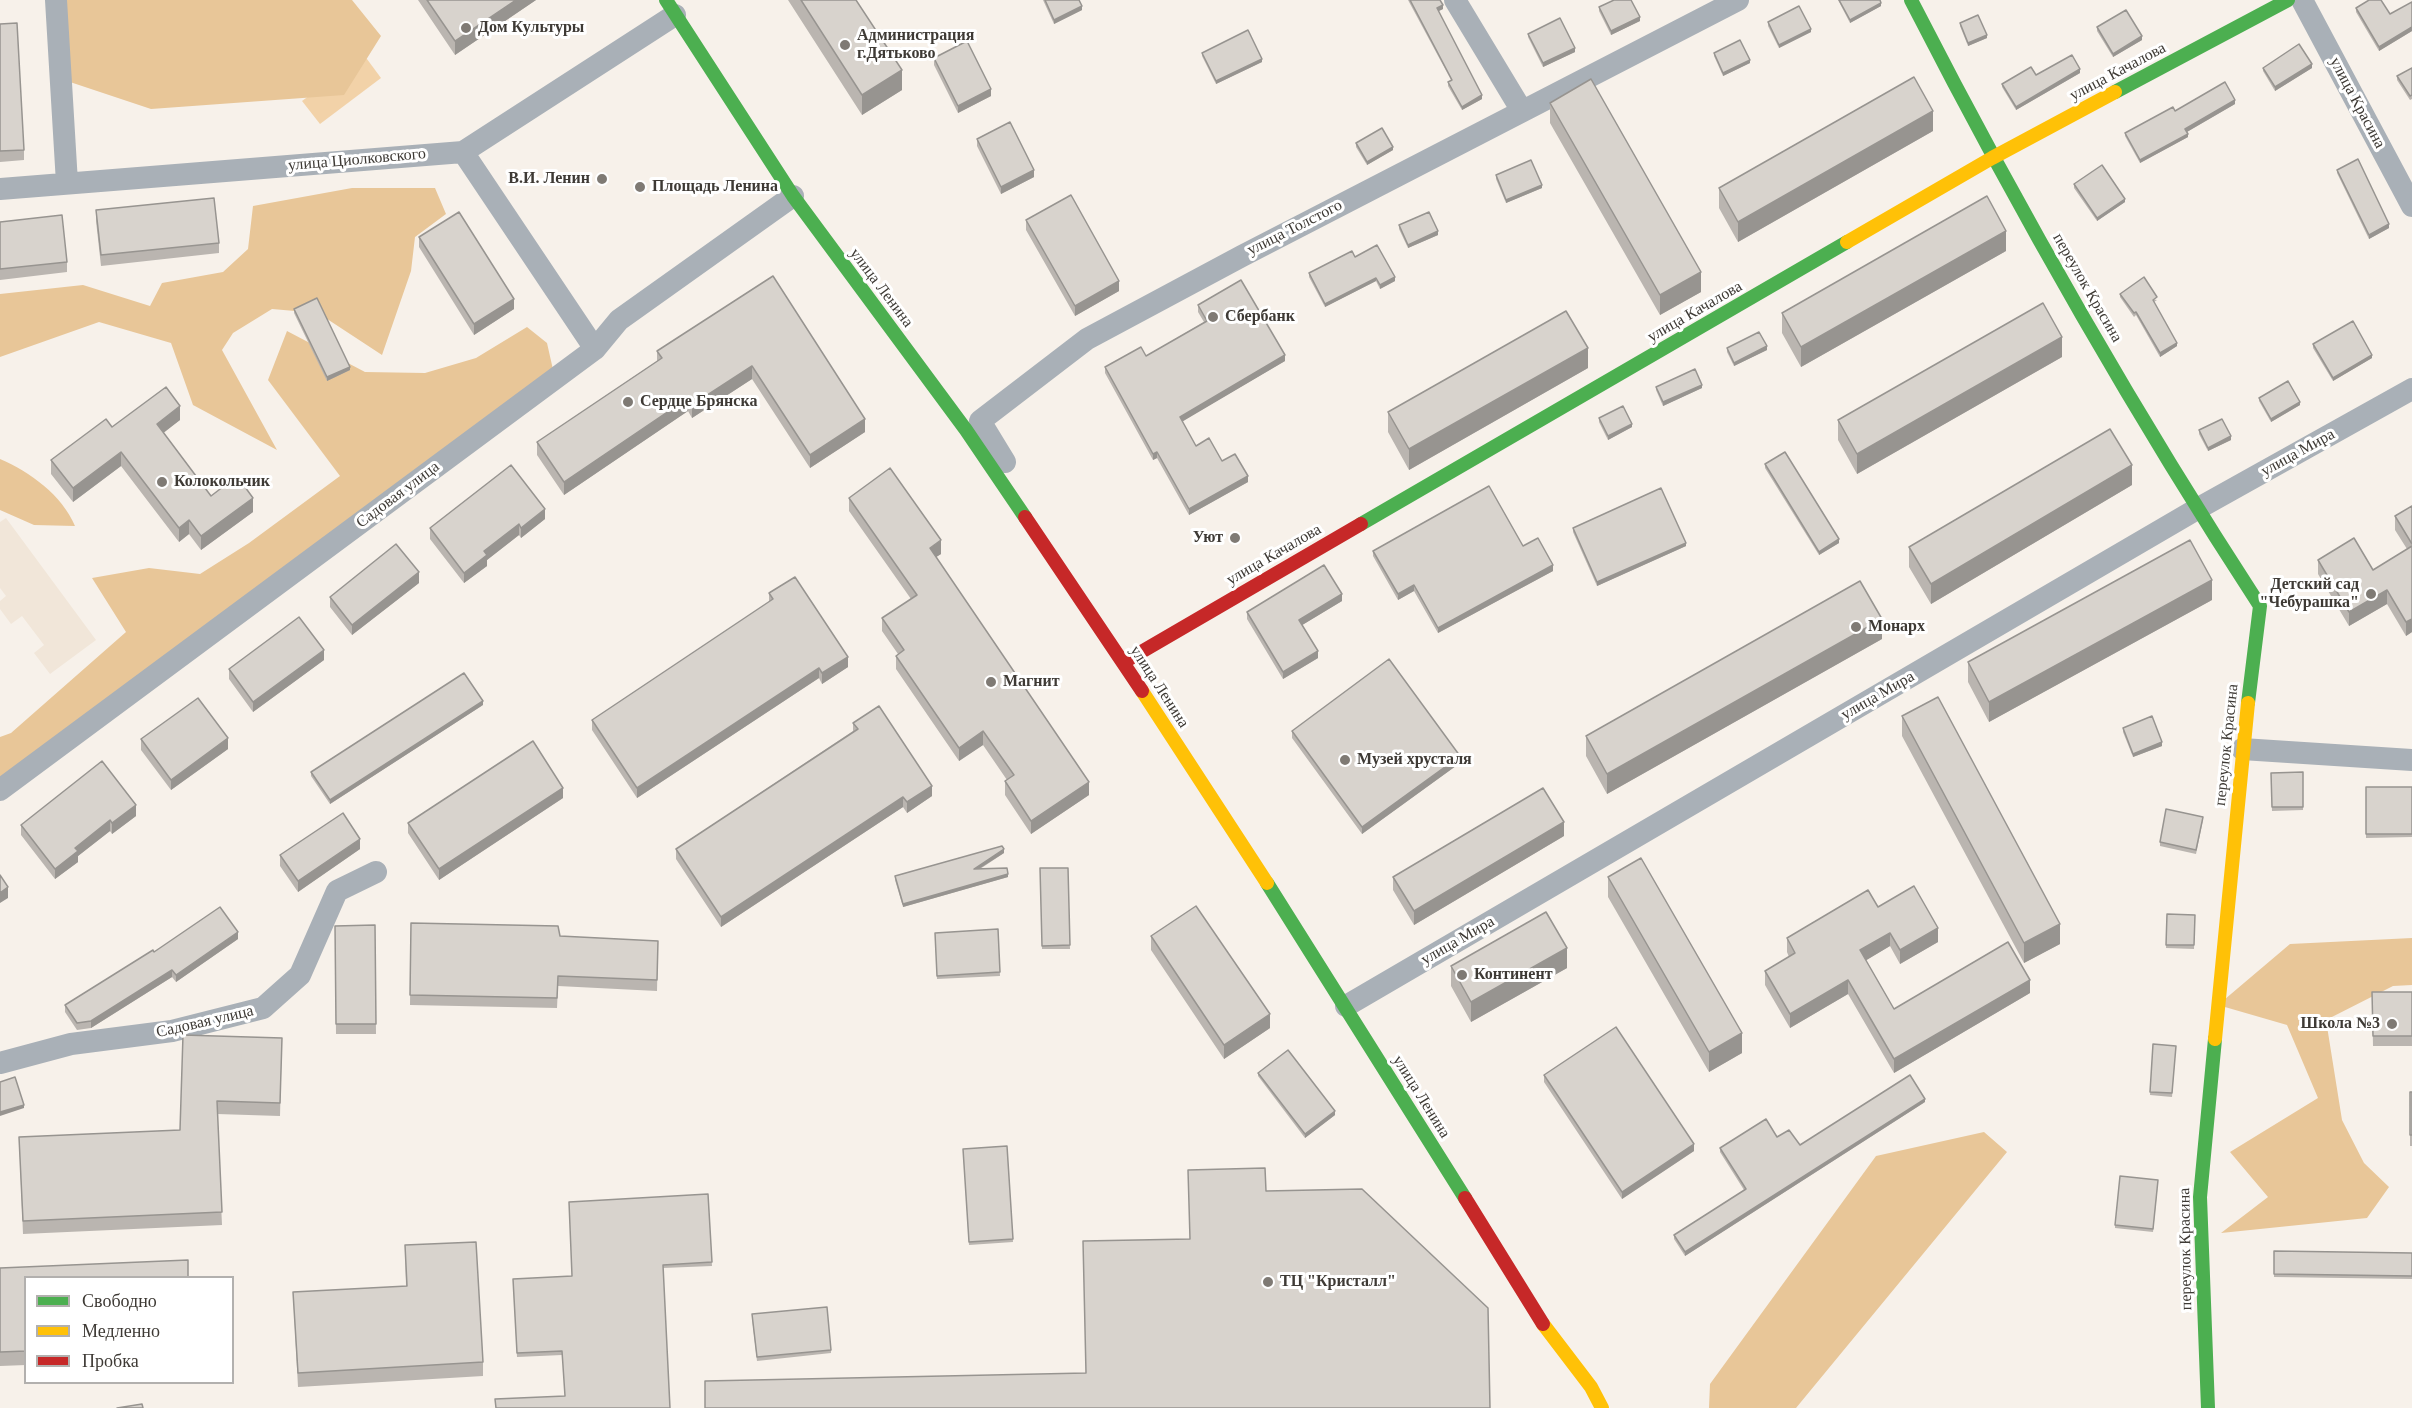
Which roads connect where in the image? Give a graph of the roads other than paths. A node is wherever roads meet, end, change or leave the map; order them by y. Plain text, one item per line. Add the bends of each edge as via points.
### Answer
1 (56, 0) edge
2 (1455, 0) edge
3 (1738, 0) edge
4 (1911, 0) edge
5 (2288, 0) edge
6 (2302, 0) edge
7 (670, 8) edge
8 (1522, 111) junction
9 (463, 152) junction
10 (1992, 158) junction
11 (67, 183) junction
12 (0, 189) edge
13 (793, 196) junction
14 (2412, 206) edge
15 (595, 349) junction
16 (2412, 389) edge
17 (2198, 509) junction
18 (1031, 525) junction
19 (1124, 662) junction
20 (2242, 749) junction
21 (2412, 760) edge
22 (0, 790) edge
23 (376, 872) dead end
24 (1346, 1006) junction
25 (0, 1063) edge
26 (1591, 1388) junction
27 (1594, 1408) edge
28 (1602, 1408) edge
29 (2208, 1408) edge

1 - 11 street
2 - 8 street
3 - 8 street, улица Толстого
4 - 10 street, переулок Красина
5 - 10 street, улица Качалова
6 - 14 street, улица Красина
7 - 9 street, улица Циолковского
7 - 13 street, улица Ленина
8 - 18 street, улица Толстого via 1087,339 980,421 1041,520
9 - 11 street, улица Циолковского
9 - 15 street
10 - 17 street, переулок Красина
10 - 19 street, улица Качалова
11 - 12 street, улица Циолковского
13 - 15 street, Садовая улица via 619,320
13 - 18 street, улица Ленина via 966,430
15 - 22 street, Садовая улица
16 - 17 street, улица Мира
17 - 20 street, переулок Красина via 2260,606
17 - 24 street, улица Мира
18 - 19 street, улица Ленина
19 - 24 street, улица Ленина
20 - 21 street
20 - 29 street, переулок Красина via 2200,1197
23 - 25 street, Садовая улица via 337,891 300,975 263,1008 172,1031 71,1044
24 - 26 street, улица Ленина via 1550,1334
26 - 27 street
26 - 28 street, улица Ленина

